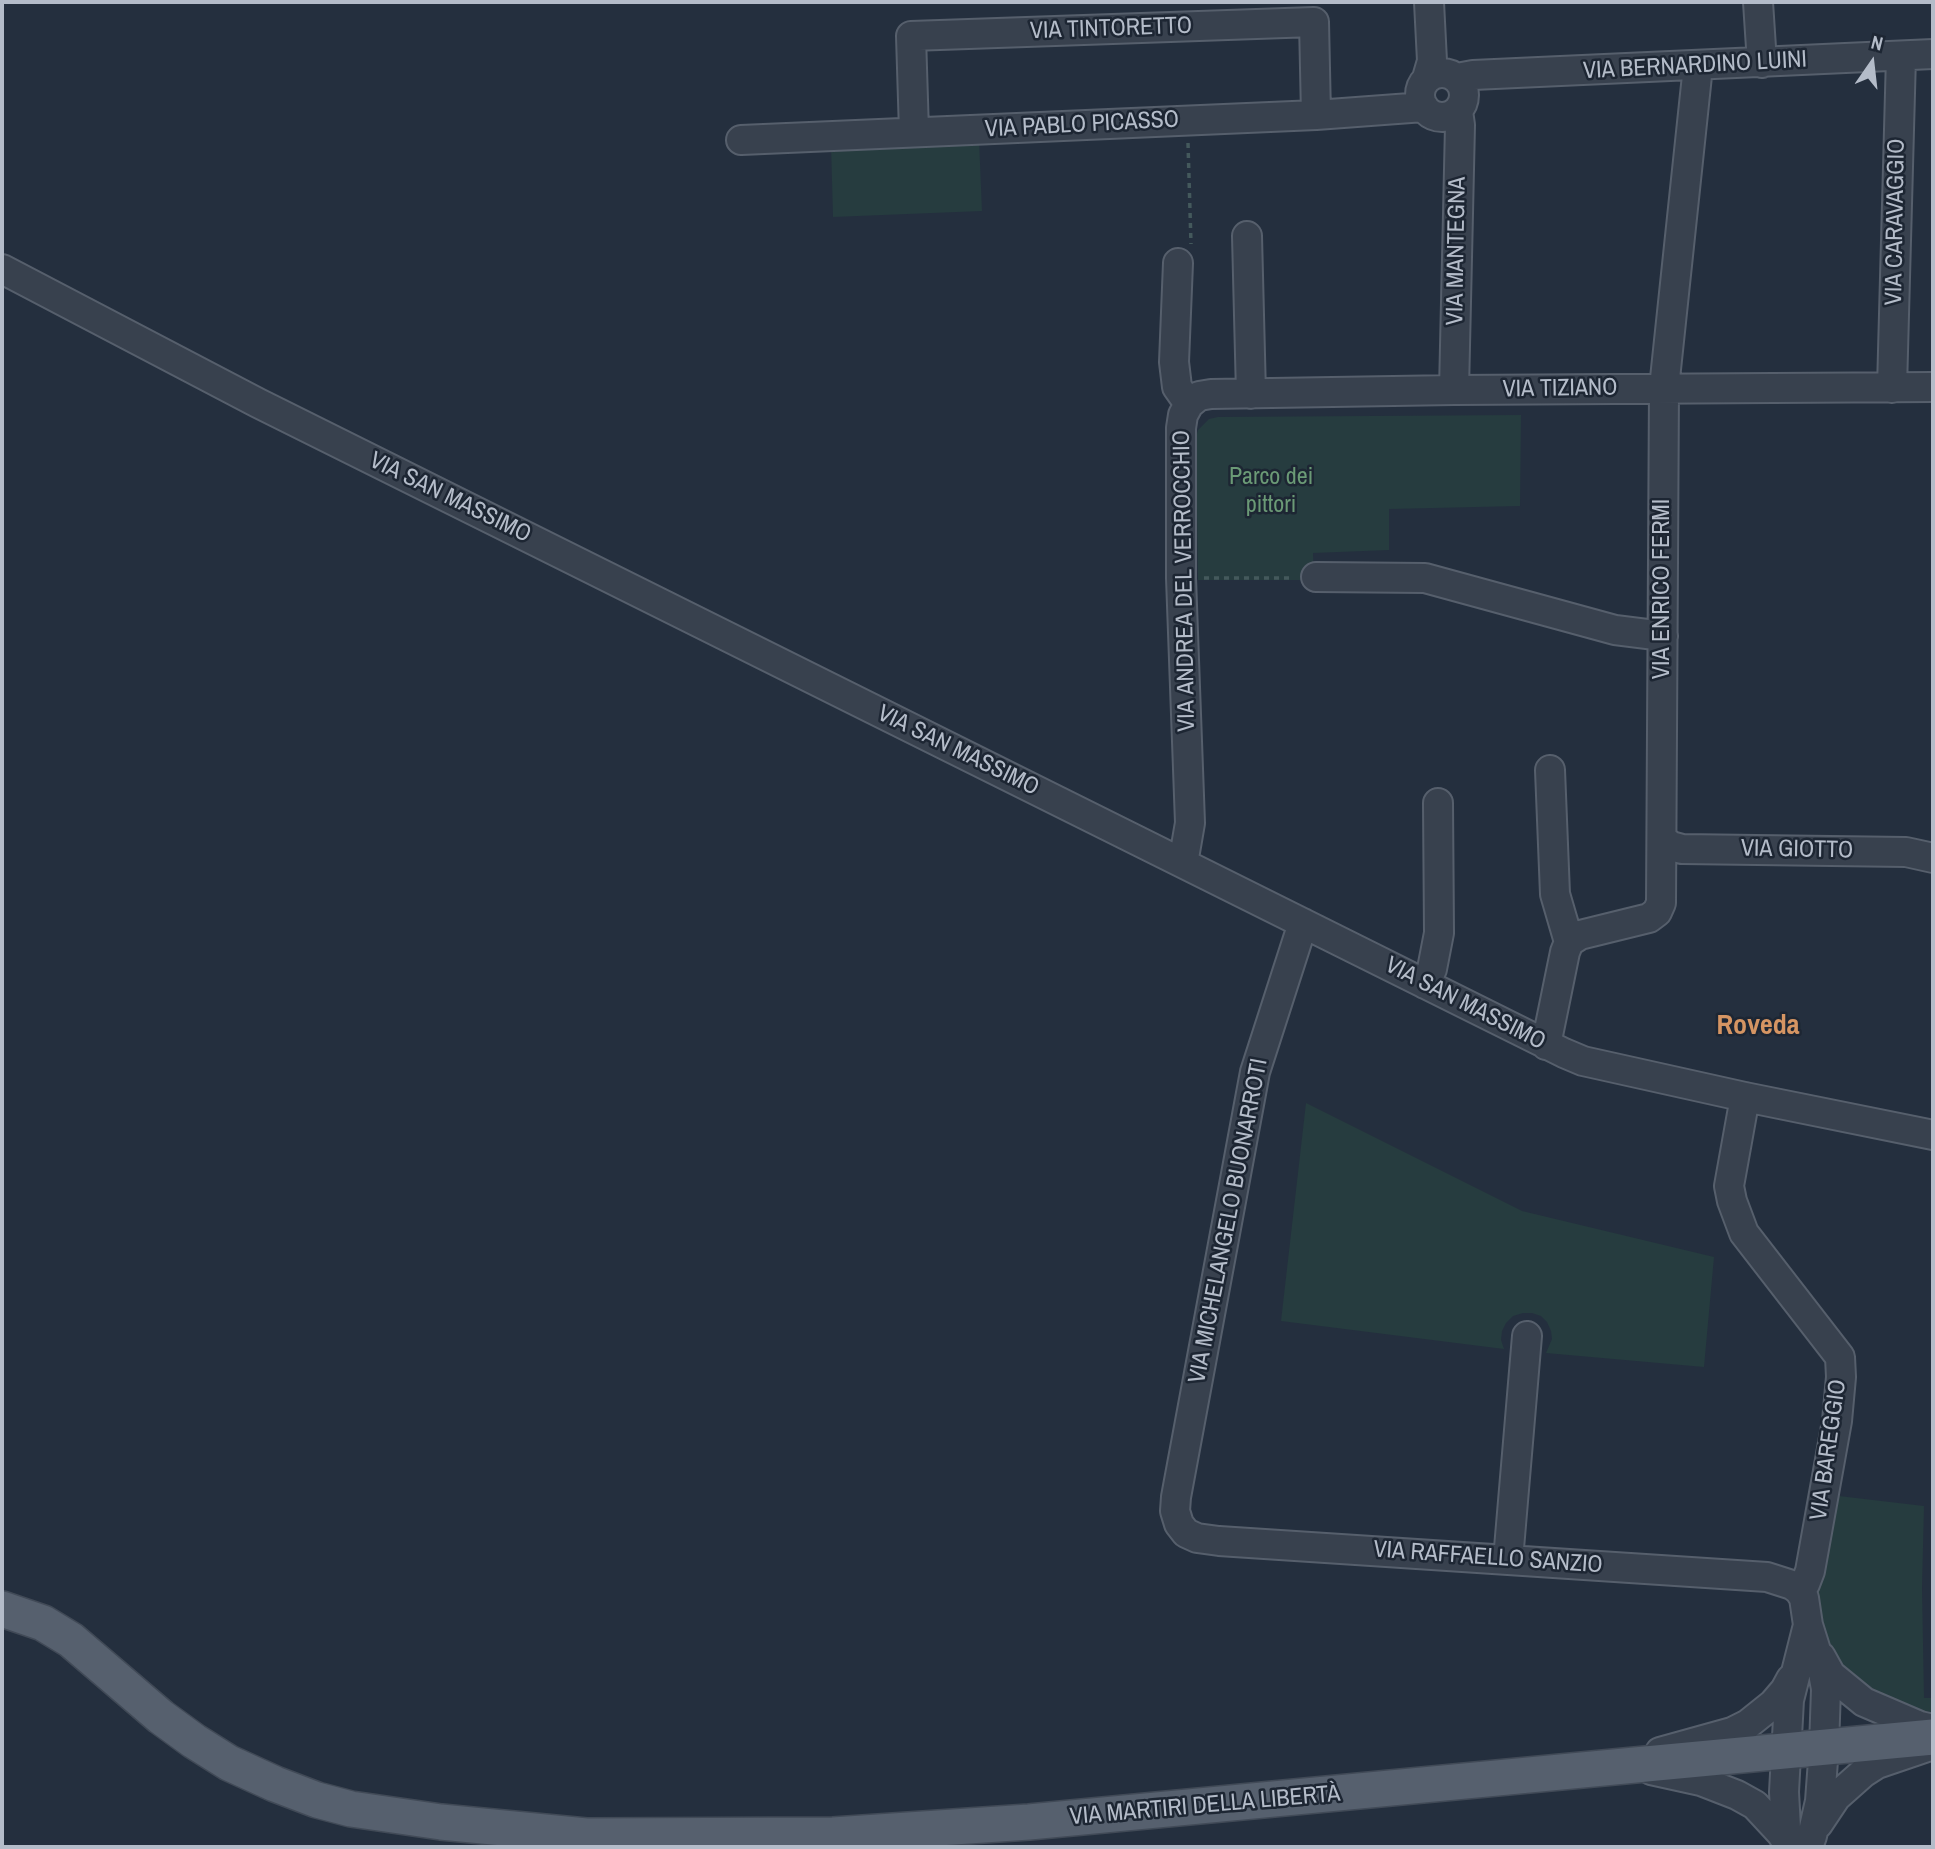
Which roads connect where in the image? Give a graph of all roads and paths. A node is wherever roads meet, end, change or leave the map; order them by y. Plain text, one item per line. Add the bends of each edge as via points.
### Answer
1 (1429, 2) edge
2 (1758, 2) edge
3 (1933, 54) edge
4 (1900, 56) junction
5 (1762, 63) junction
6 (1698, 66) junction
7 (1427, 78) junction
8 (1457, 78) junction
9 (1424, 107) junction
10 (1458, 111) junction
11 (1316, 114) junction
12 (1187, 120) junction
13 (914, 132) junction
14 (741, 140) dead end
15 (1247, 236) dead end
16 (1178, 263) joint
17 (6, 270) edge
18 (1933, 387) edge
19 (1664, 388) junction
20 (1892, 388) junction
21 (1454, 390) junction
22 (1251, 394) junction
23 (1189, 404) junction
24 (1181, 578) junction
25 (1316, 578) joint
26 (1663, 636) junction
27 (1550, 770) dead end
28 (1438, 803) dead end
29 (1662, 839) junction
30 (1933, 858) edge
31 (1181, 862) junction
32 (1303, 923) junction
33 (1569, 942) junction
34 (1425, 984) junction
35 (1546, 1045) junction
36 (1707, 1089) junction
37 (1745, 1097) junction
38 (1933, 1135) edge
39 (1738, 1138) junction
40 (1527, 1336) dead end
41 (1179, 1524) joint
42 (1508, 1560) junction
43 (1799, 1590) junction
44 (2, 1609) edge
45 (1807, 1645) junction
46 (1933, 1729) edge
47 (1933, 1737) edge
48 (1933, 1745) edge
49 (1825, 1746) junction
50 (1786, 1750) junction
51 (1626, 1765) junction
52 (1800, 1844) edge

1 - 7 street via 1432,61
2 - 5 street
3 - 4 street, VIA BERNARDINO LUINI
4 - 5 street, VIA BERNARDINO LUINI
4 - 20 street, VIA CARAVAGGIO
5 - 6 street, VIA BERNARDINO LUINI
6 - 8 street, VIA BERNARDINO LUINI
6 - 19 street, VIA ENRICO FERMI
7 - 8 street via 1445,73
7 - 9 street via 1420,95
8 - 10 street via 1464,94
9 - 10 street via 1440,117
9 - 11 street, VIA PABLO PICASSO
10 - 21 street, VIA MANTEGNA
11 - 12 street, VIA PABLO PICASSO
11 - 13 street, VIA TINTORETTO via 1314,22 911,36
12 - 13 street, VIA PABLO PICASSO
12 - 16 path via 1192,261
13 - 14 street, VIA PABLO PICASSO
15 - 22 street
16 - 23 street, VIA ANDREA DEL VERROCCHIO via 1174,362 1177,387
17 - 31 street, VIA SAN MASSIMO via 258,403
18 - 20 street, VIA TIZIANO
19 - 20 street, VIA TIZIANO
19 - 21 street, VIA TIZIANO
19 - 26 street, VIA ENRICO FERMI
21 - 22 street, VIA TIZIANO
22 - 23 street, VIA TIZIANO via 1211,394
23 - 24 street, VIA ANDREA DEL VERROCCHIO via 1181,428
24 - 25 path
24 - 31 street, VIA ANDREA DEL VERROCCHIO via 1190,823
25 - 26 street via 1425,578 1615,630
26 - 29 street, VIA ENRICO FERMI
27 - 33 street via 1555,894
28 - 34 street via 1439,933
29 - 30 street, VIA GIOTTO via 1682,849 1906,852
29 - 33 street, VIA ENRICO FERMI via 1657,912
31 - 32 street, VIA SAN MASSIMO
32 - 34 street, VIA SAN MASSIMO
32 - 41 street, VIA MICHELANGELO BUONARROTI via 1255,1072 1176,1497
33 - 35 street
34 - 35 street, VIA SAN MASSIMO
35 - 36 street, VIA SAN MASSIMO via 1583,1061
36 - 37 street, VIA SAN MASSIMO
36 - 39 street via 1732,1112
37 - 38 street, VIA SAN MASSIMO
37 - 39 street, VIA BAREGGIO
39 - 43 street, VIA BAREGGIO via 1729,1186 1744,1233 1840,1357 1838,1420 1810,1571
40 - 42 street
41 - 42 street, VIA RAFFAELLO SANZIO via 1197,1538 1219,1541
42 - 43 street, VIA RAFFAELLO SANZIO via 1767,1577
43 - 45 street via 1804,1598
44 - 51 main road, VIA MARTIRI DELLA LIBERTÀ via 43,1623 71,1640 194,1741 275,1784 351,1809 586,1836 833,1835 1029,1822
45 - 46 street via 1831,1675 1864,1702
45 - 49 street via 1826,1689
45 - 50 street via 1789,1700
45 - 51 street via 1785,1690 1748,1724
47 - 49 main road, VIA MARTIRI DELLA LIBERTÀ
48 - 52 street via 1863,1773 1836,1797
49 - 50 main road, VIA MARTIRI DELLA LIBERTÀ
49 - 52 street via 1820,1801
50 - 51 main road, VIA MARTIRI DELLA LIBERTÀ
50 - 52 street via 1785,1810
51 - 52 street via 1701,1781 1737,1795

